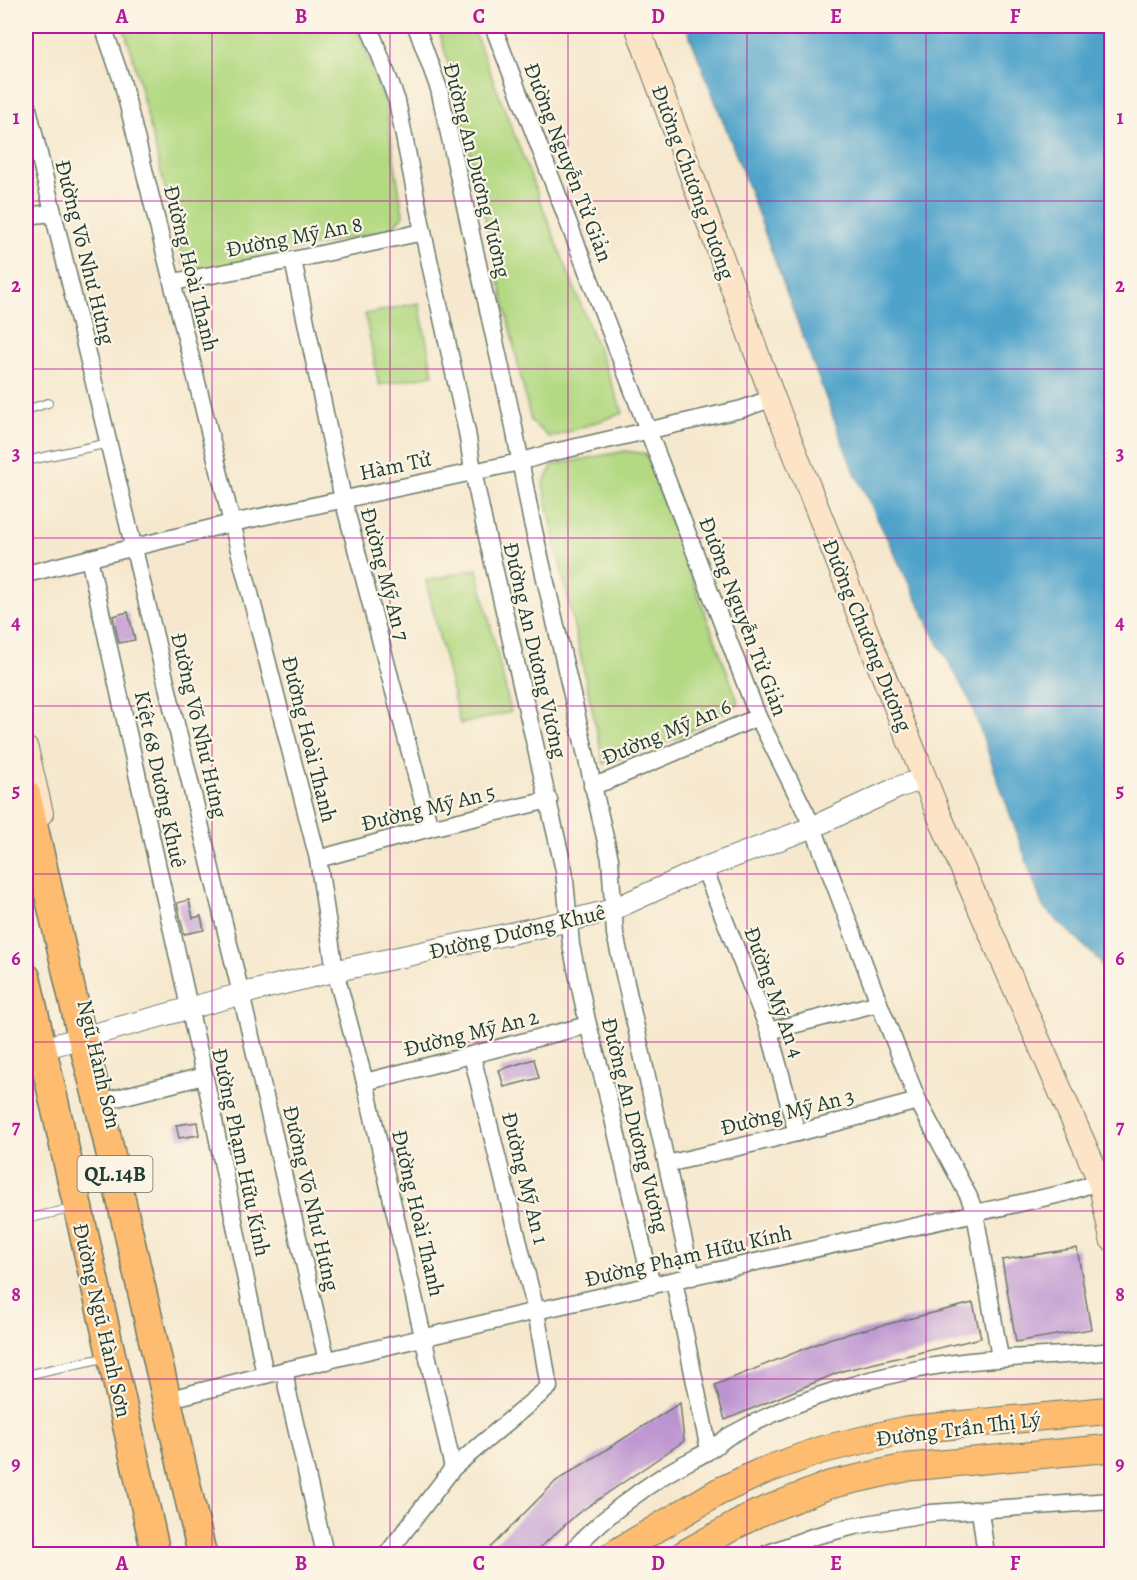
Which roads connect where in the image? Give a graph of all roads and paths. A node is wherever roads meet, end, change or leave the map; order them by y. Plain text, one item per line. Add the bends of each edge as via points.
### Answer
1 (104, 26) edge
2 (369, 26) edge
3 (416, 26) edge
4 (493, 26) edge
5 (637, 26) edge
6 (26, 100) edge
7 (53, 213) junction
8 (26, 219) edge
9 (423, 232) junction
10 (293, 260) junction
11 (173, 282) junction
12 (773, 398) junction
13 (48, 403) dead end
14 (26, 410) edge
15 (648, 430) junction
16 (109, 443) junction
17 (26, 460) edge
18 (520, 462) junction
19 (473, 471) junction
20 (343, 499) junction
21 (232, 523) junction
22 (134, 547) junction
23 (89, 558) junction
24 (26, 574) edge
25 (758, 717) junction
26 (26, 749) edge
27 (925, 778) junction
28 (592, 786) junction
29 (26, 794) edge
30 (549, 800) junction
31 (813, 827) junction
32 (430, 828) junction
33 (318, 859) junction
34 (704, 868) junction
35 (612, 910) junction
36 (568, 921) junction
37 (335, 971) junction
38 (26, 977) edge
39 (241, 994) junction
40 (879, 1003) junction
41 (189, 1009) junction
42 (30, 1015) edge
43 (588, 1025) junction
44 (769, 1031) junction
45 (88, 1036) junction
46 (34, 1051) edge
47 (472, 1056) junction
48 (204, 1076) junction
49 (366, 1082) junction
50 (109, 1101) junction
51 (918, 1101) junction
52 (796, 1133) junction
53 (667, 1164) junction
54 (1100, 1181) junction
55 (73, 1208) junction
56 (975, 1213) junction
57 (26, 1219) edge
58 (1112, 1239) edge
59 (692, 1277) junction
60 (674, 1281) junction
61 (652, 1286) junction
62 (536, 1311) junction
63 (424, 1338) junction
64 (1112, 1351) edge
65 (106, 1357) junction
66 (1000, 1358) junction
67 (327, 1361) junction
68 (285, 1370) junction
69 (26, 1375) edge
70 (265, 1375) junction
71 (178, 1397) junction
72 (1112, 1410) edge
73 (1112, 1448) edge
74 (710, 1450) junction
75 (453, 1468) junction
76 (1112, 1501) edge
77 (980, 1510) junction
78 (146, 1554) edge
79 (156, 1554) edge
80 (202, 1554) edge
81 (213, 1554) edge
82 (325, 1554) edge
83 (387, 1554) edge
84 (569, 1554) edge
85 (614, 1554) edge
86 (684, 1554) edge
87 (766, 1554) edge
88 (986, 1554) edge

1 - 11 street, Đường Hoài Thanh via 122,81
2 - 9 street, Đường An Dương Vương via 397,101
3 - 18 street, Đường An Dương Vương via 439,89
4 - 15 street, Đường Nguyễn Tử Giản
5 - 12 main road, Đường Chương Dương
6 - 7 street, Đường Võ Như Hưng
7 - 8 street
7 - 16 street, Đường Võ Như Hưng
9 - 10 street, Đường Mỹ An 8
9 - 19 street, Đường An Dương Vương
10 - 11 street, Đường Mỹ An 8
10 - 20 street, Đường Mỹ An 7
11 - 21 street, Đường Hoài Thanh
12 - 15 street, Hàm Tử
12 - 27 main road, Đường Chương Dương
13 - 14 lane
15 - 18 street, Hàm Tử
15 - 25 street, Đường Nguyễn Tử Giản
16 - 17 lane
16 - 22 street, Đường Võ Như Hưng
18 - 19 street, Hàm Tử
18 - 28 street, Đường An Dương Vương
19 - 20 street, Hàm Tử
19 - 30 street, Đường An Dương Vương
20 - 21 street, Hàm Tử
20 - 32 street, Đường Mỹ An 7
21 - 22 street, Hàm Tử
21 - 33 street, Đường Hoài Thanh
22 - 23 street, Hàm Tử
22 - 39 street, Đường Võ Như Hưng
23 - 24 street, Hàm Tử
23 - 41 street, Kiệt 68 Dương Khuê
25 - 28 street, Đường Mỹ An 6
25 - 31 street, Đường Nguyễn Tử Giản
26 - 45 main road, Ngũ Hành Sơn
27 - 31 street, Đường Dương Khuê
27 - 54 main road, Đường Chương Dương
28 - 35 street, Đường An Dương Vương via 610,859
29 - 45 highway, Ngũ Hành Sơn / QL.14B
30 - 32 street, Đường Mỹ An 5
30 - 36 street, Đường An Dương Vương via 564,870
31 - 34 street, Đường Dương Khuê
31 - 40 street, Đường Nguyễn Tử Giản
32 - 33 street, Đường Mỹ An 5
33 - 37 street, Đường Hoài Thanh
34 - 35 street, Đường Dương Khuê
34 - 44 street, Đường Mỹ An 4
35 - 36 street, Đường Dương Khuê
35 - 53 street, Đường An Dương Vương
36 - 37 street, Đường Dương Khuê
36 - 43 street, Đường An Dương Vương
37 - 39 street, Đường Dương Khuê
37 - 49 street, Đường Hoài Thanh
38 - 42 highway
39 - 41 street, Đường Dương Khuê
39 - 67 street, Đường Võ Như Hưng
40 - 44 street
40 - 51 street, Đường Nguyễn Tử Giản
41 - 45 street, Đường Dương Khuê
41 - 48 street, Đường Phạm Hữu Kính
42 - 46 highway, Đường Ngũ Hành Sơn
43 - 47 street, Đường Mỹ An 2
43 - 61 street, Đường An Dương Vương
44 - 52 street, Đường Mỹ An 4
45 - 46 street, Đường Dương Khuê
45 - 50 main road, Ngũ Hành Sơn
45 - 80 highway, Ngũ Hành Sơn / QL.14B via 104,1123
46 - 55 highway, Đường Ngũ Hành Sơn / QL.14B
47 - 49 street, Đường Mỹ An 2
47 - 62 street, Đường Mỹ An 1
48 - 50 street
48 - 70 street, Đường Phạm Hữu Kính
49 - 63 street, Đường Hoài Thanh
50 - 71 main road, Ngũ Hành Sơn
51 - 52 street, Đường Mỹ An 3
51 - 56 street, Đường Nguyễn Tử Giản
52 - 53 street, Đường Mỹ An 3
53 - 59 street, Đường An Dương Vương
54 - 56 street, Đường Phạm Hữu Kính
54 - 58 main road, Đường Chương Dương
55 - 57 lane
55 - 65 highway, Đường Ngũ Hành Sơn / QL.14B
56 - 59 street, Đường Phạm Hữu Kính
56 - 66 street, Đường Nguyễn Tử Giản
59 - 60 street, Đường Phạm Hữu Kính
60 - 61 street, Đường Phạm Hữu Kính
60 - 74 street
61 - 62 street, Đường Phạm Hữu Kính
62 - 63 street, Đường Phạm Hữu Kính
62 - 75 street, Đường Mỹ An 1 via 549,1387
63 - 67 street, Đường Phạm Hữu Kính
63 - 75 street, Đường Hoài Thanh
64 - 66 street
65 - 69 lane
65 - 78 main road
65 - 79 highway, Đường Ngũ Hành Sơn / QL.14B
66 - 74 street via 931,1367 843,1388 779,1412
67 - 68 street, Đường Phạm Hữu Kính
68 - 70 street, Đường Phạm Hữu Kính
68 - 82 street
70 - 71 street, Đường Phạm Hữu Kính
71 - 81 main road, Ngũ Hành Sơn
72 - 85 main road, Đường Trần Thị Lý via 905,1430 821,1450 718,1492
73 - 86 main road, Đường Trần Thị Lý via 909,1467 829,1485 756,1514
74 - 84 street via 634,1497
75 - 83 street
76 - 77 street
77 - 87 street via 931,1513 855,1526
77 - 88 street

